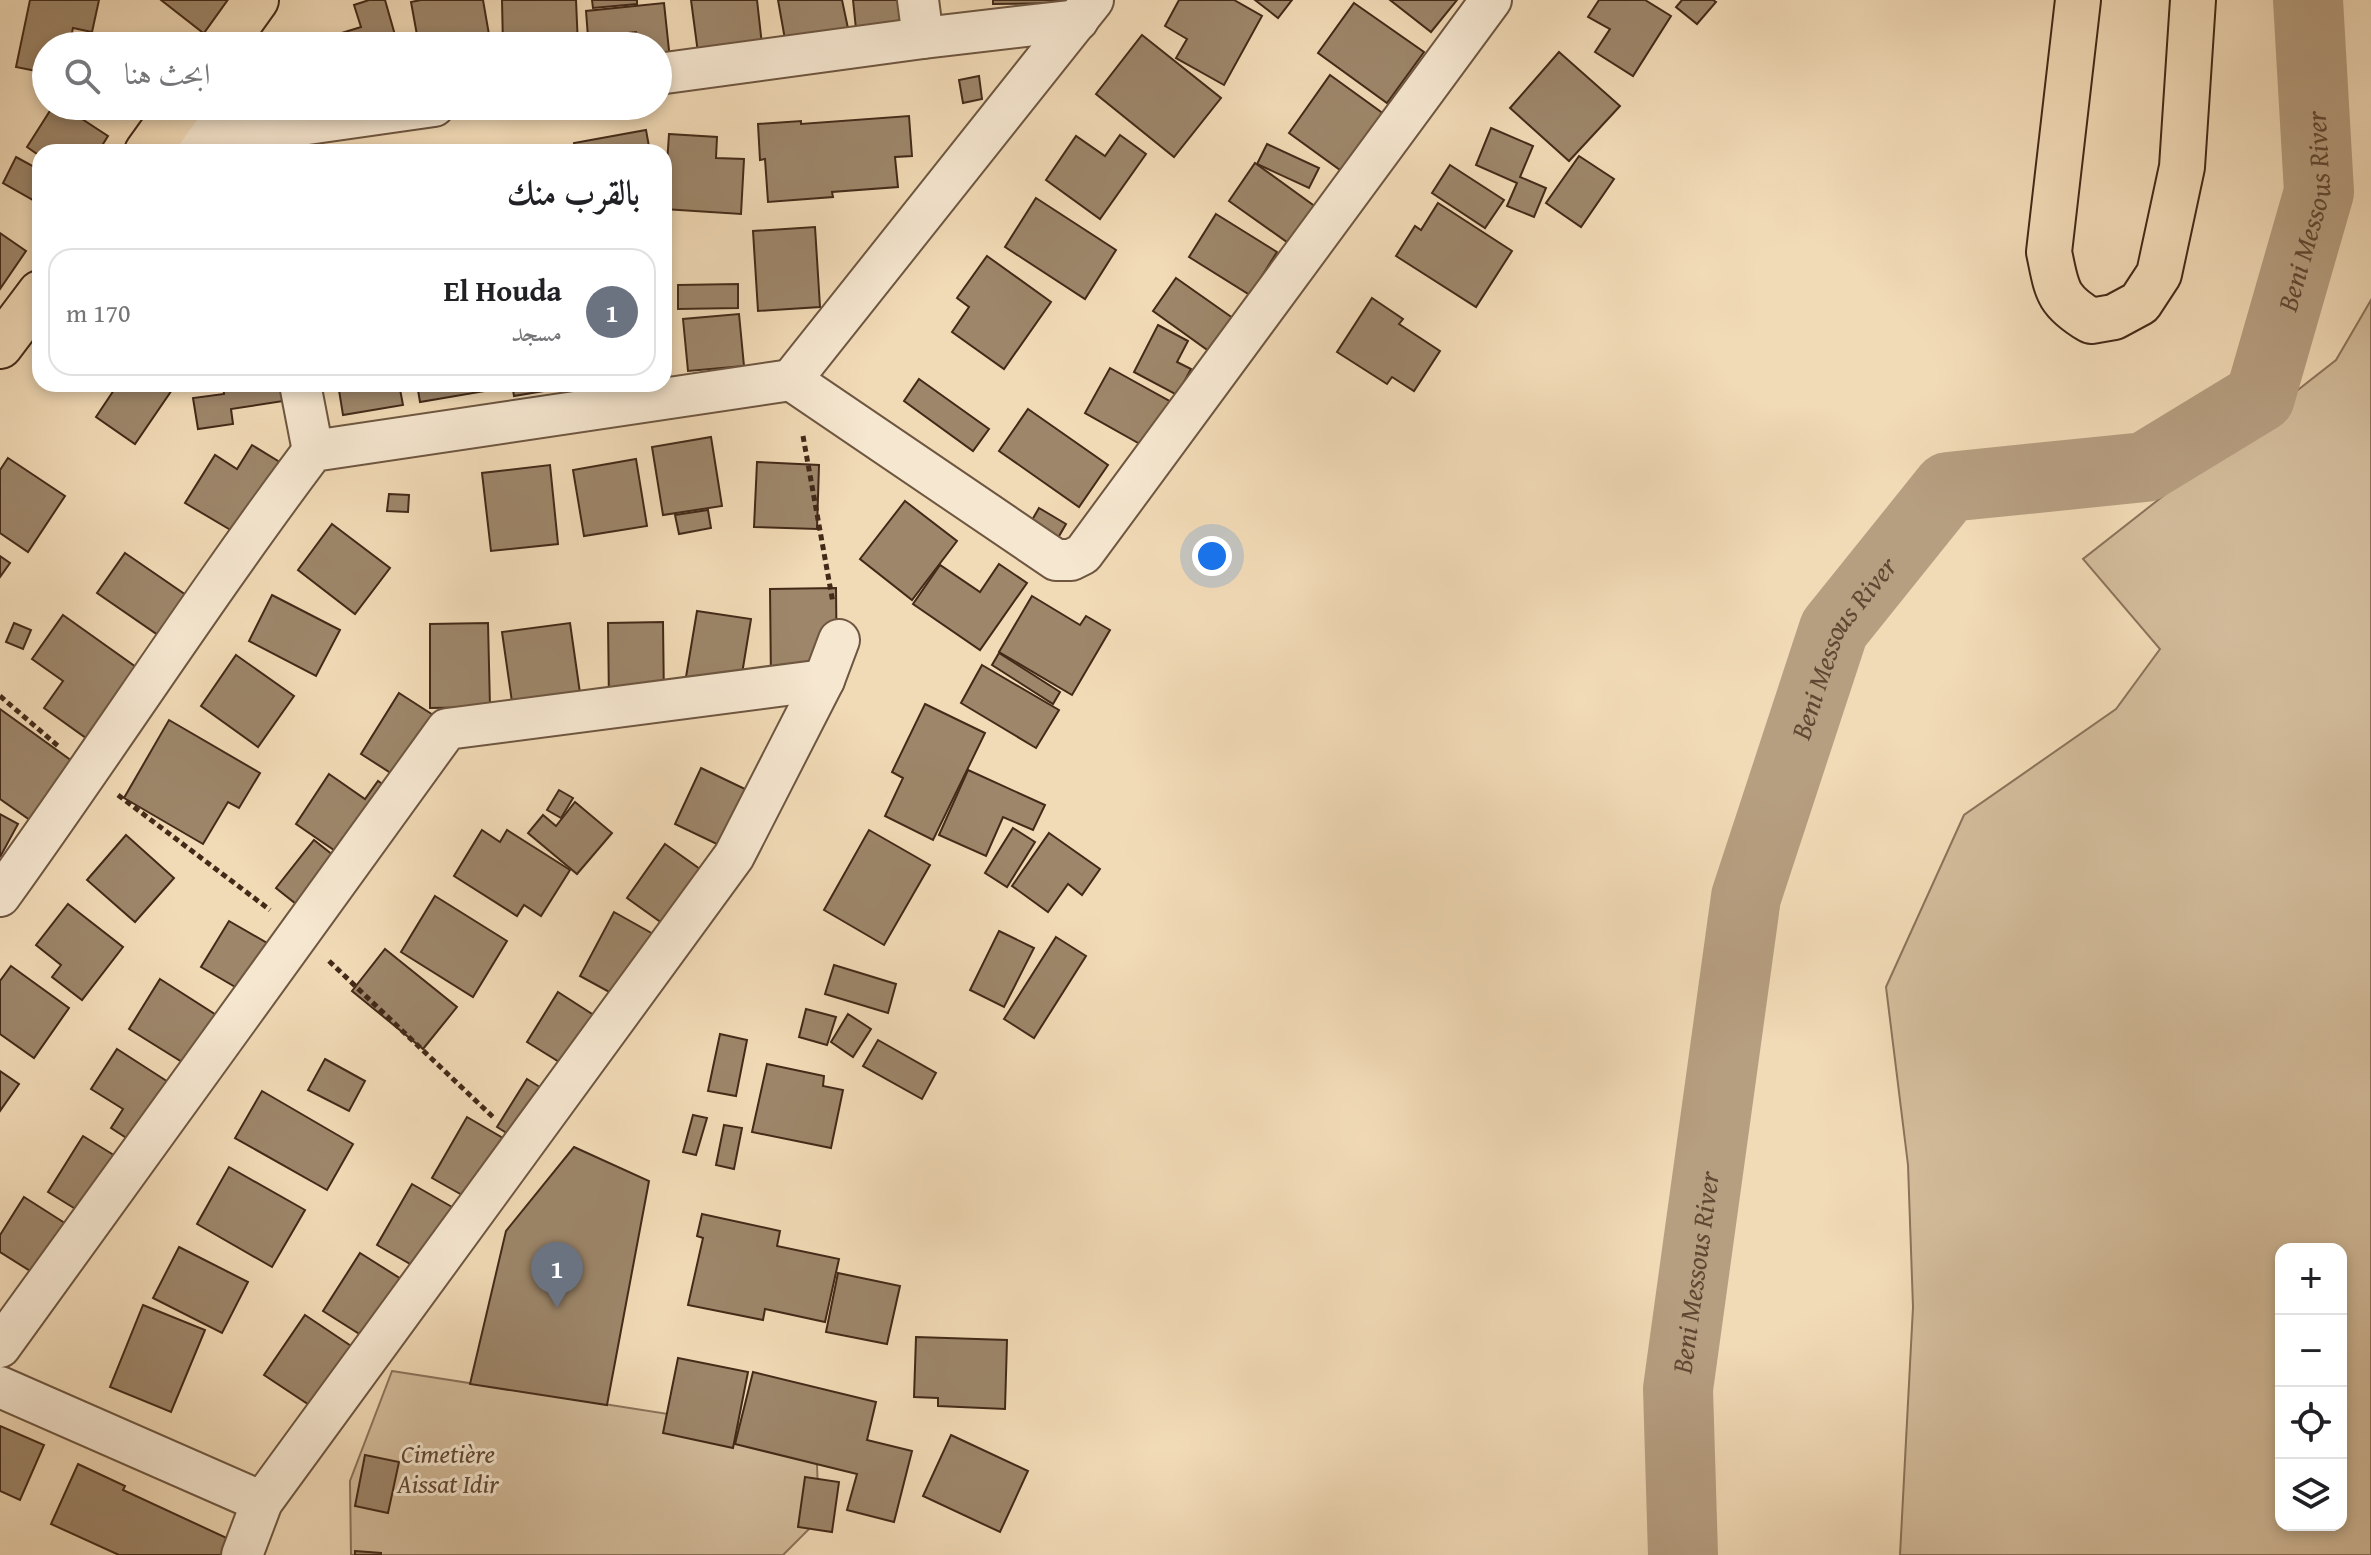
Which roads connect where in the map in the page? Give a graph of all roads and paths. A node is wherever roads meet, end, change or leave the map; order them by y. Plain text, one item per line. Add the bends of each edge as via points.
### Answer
1 (256, 0) edge
2 (1491, 0) edge
3 (2078, 0) edge
4 (2193, 0) edge
5 (1085, 10) edge
6 (921, 19) edge
7 (233, 32) edge
8 (672, 71) edge
9 (170, 120) edge
10 (362, 120) edge
11 (250, 142) edge
12 (153, 144) edge
13 (221, 144) edge
14 (32, 304) edge
15 (0, 346) edge
16 (791, 380) junction
17 (302, 392) edge
18 (313, 451) junction
19 (839, 640) joint
20 (824, 680) junction
21 (0, 696) edge
22 (88, 773) junction
23 (0, 896) edge
24 (0, 1347) edge
25 (0, 1387) edge
26 (262, 1502) junction
27 (242, 1555) edge

1 - 7 main road
2 - 16 street via 1083,554 1056,560
3 - 4 main road via 2049,252 2057,291 2070,309 2091,321 2114,317 2140,303 2159,274 2182,167
5 - 6 street
5 - 16 street
6 - 8 street
9 - 12 main road
10 - 11 street
11 - 13 street
14 - 15 main road
16 - 18 street
16 - 19 path
17 - 18 street
18 - 22 street
19 - 20 street
20 - 24 street via 447,729
20 - 26 street via 734,856
21 - 22 path
22 - 23 street
25 - 26 street
26 - 27 street

